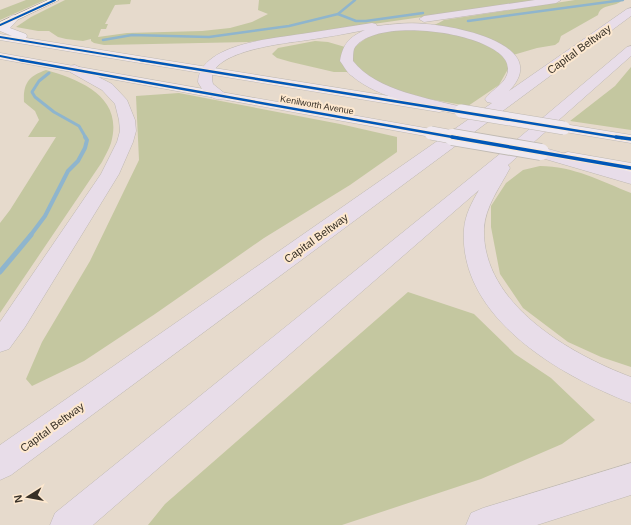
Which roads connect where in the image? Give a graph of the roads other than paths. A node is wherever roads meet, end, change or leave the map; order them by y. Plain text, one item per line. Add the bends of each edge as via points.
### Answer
1 (55, 0) edge
2 (556, 0) edge
3 (631, 11) edge
4 (14, 18) junction
5 (0, 25) edge
6 (0, 37) edge
7 (49, 44) junction
8 (631, 50) edge
9 (0, 56) edge
10 (75, 69) junction
11 (207, 71) junction
12 (221, 96) junction
13 (461, 111) junction
14 (631, 139) edge
15 (541, 152) junction
16 (428, 157) junction
17 (507, 157) junction
18 (631, 168) edge
19 (631, 178) edge
20 (0, 341) edge
21 (631, 390) edge
22 (0, 464) edge
23 (631, 479) edge
24 (67, 525) edge
25 (483, 525) edge

1 - 4 street
2 - 11 highway via 256,46 232,53
3 - 16 highway, Capital Beltway
4 - 5 street
4 - 7 main road via 4,27 5,31
6 - 7 main road, Kenilworth Avenue
7 - 11 main road, Kenilworth Avenue
8 - 17 highway
9 - 10 main road, Kenilworth Avenue
10 - 12 main road, Kenilworth Avenue
10 - 20 highway via 107,87 122,103 128,131 125,142 110,174
11 - 12 highway via 205,82
11 - 13 main road, Kenilworth Avenue
12 - 15 main road, Kenilworth Avenue, bridge
13 - 14 main road, Kenilworth Avenue, bridge
13 - 16 highway via 395,93 361,78 346,61 346,53 350,46 357,39 378,30 429,27 459,31 486,40 498,46 513,60 514,75 504,89
15 - 18 main road, Kenilworth Avenue
15 - 19 highway
16 - 22 highway, Capital Beltway
17 - 21 highway via 481,204 474,228 475,254 483,276 496,298 516,321 544,345 580,368
17 - 24 highway
23 - 25 highway

